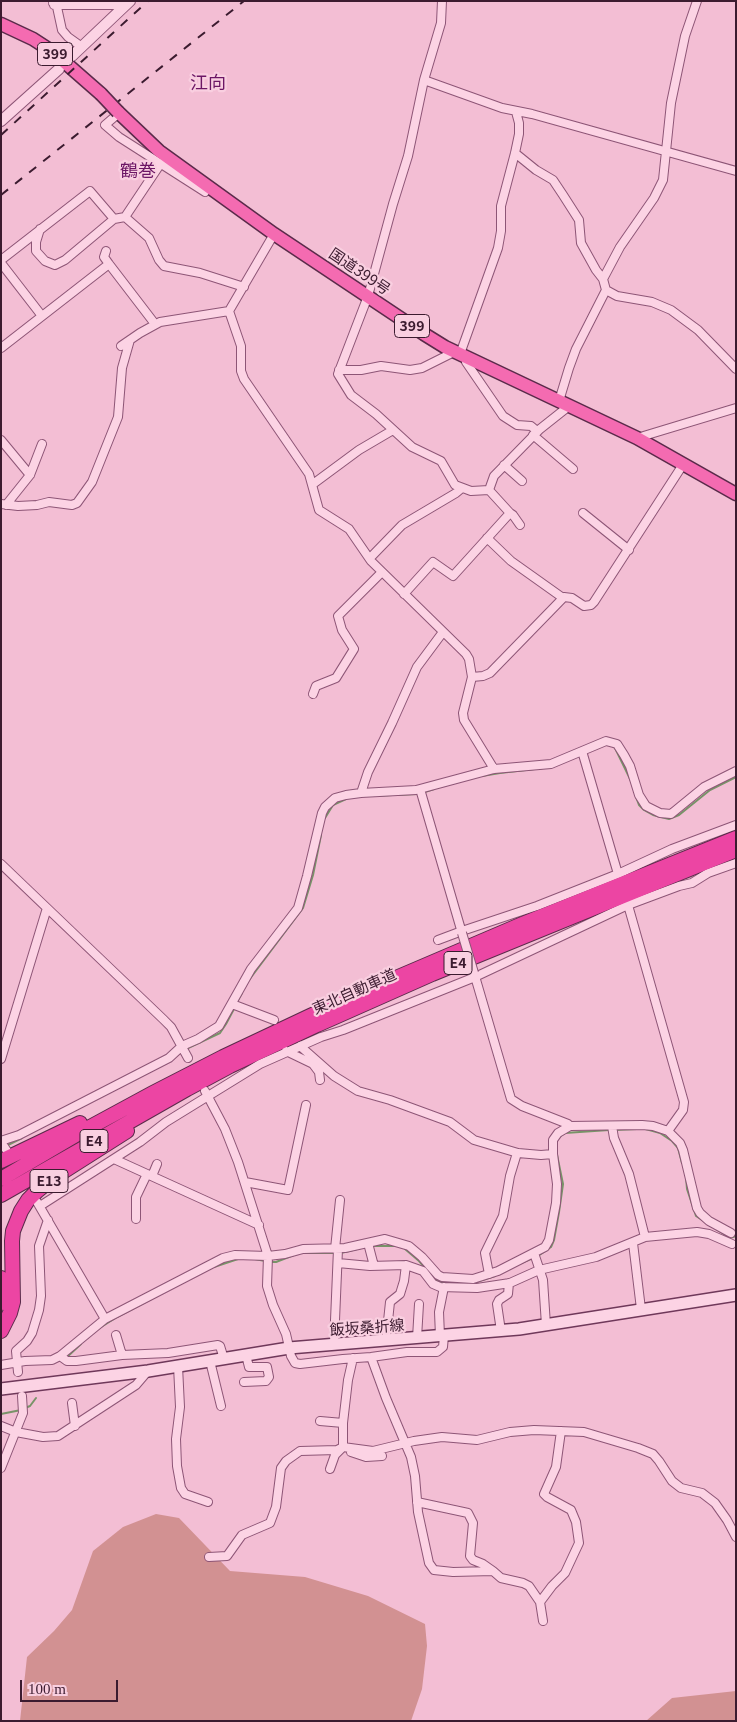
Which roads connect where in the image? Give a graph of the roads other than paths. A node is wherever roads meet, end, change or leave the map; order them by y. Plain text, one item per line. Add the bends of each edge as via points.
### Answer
1 (442, 1) edge
2 (697, 1) edge
3 (53, 3) edge
4 (128, 3) edge
5 (1, 24) edge
6 (82, 47) junction
7 (72, 56) dead end
8 (59, 69) dead end
9 (424, 80) junction
10 (118, 112) junction
11 (516, 112) junction
12 (1, 121) edge
13 (665, 150) junction
14 (516, 153) junction
15 (161, 163) junction
16 (736, 171) edge
17 (125, 217) junction
18 (114, 220) junction
19 (256, 221) junction
20 (40, 229) junction
21 (274, 234) junction
22 (106, 251) dead end
23 (1, 262) edge
24 (109, 264) junction
25 (603, 279) junction
26 (244, 287) junction
27 (606, 290) junction
28 (368, 296) junction
29 (229, 312) junction
30 (42, 316) junction
31 (155, 324) junction
32 (130, 340) junction
33 (121, 346) dead end
34 (1, 348) edge
35 (460, 354) junction
36 (736, 368) edge
37 (339, 370) junction
38 (564, 403) junction
39 (736, 408) edge
40 (393, 430) junction
41 (535, 433) junction
42 (637, 438) junction
43 (1, 440) edge
44 (42, 444) dead end
45 (684, 463) junction
46 (504, 465) junction
47 (573, 469) dead end
48 (30, 475) junction
49 (522, 481) dead end
50 (313, 484) junction
51 (462, 488) junction
52 (489, 490) junction
53 (736, 494) edge
54 (4, 504) edge
55 (510, 513) junction
56 (584, 513) dead end
57 (520, 525) dead end
58 (487, 538) junction
59 (629, 550) junction
60 (370, 558) junction
61 (382, 572) junction
62 (404, 594) junction
63 (563, 598) junction
64 (443, 632) junction
65 (472, 677) junction
66 (313, 694) dead end
67 (583, 754) junction
68 (494, 769) junction
69 (736, 771) edge
70 (421, 792) junction
71 (361, 793) junction
72 (736, 825) edge
73 (736, 838) edge
74 (736, 850) edge
75 (1, 864) edge
76 (734, 867) edge
77 (618, 874) junction
78 (628, 905) junction
79 (47, 908) junction
80 (462, 932) junction
81 (438, 940) dead end
82 (474, 975) junction
83 (235, 1004) junction
84 (274, 1020) dead end
85 (300, 1046) junction
86 (184, 1051) junction
87 (286, 1052) junction
88 (224, 1057) junction
89 (1, 1059) edge
90 (320, 1080) dead end
91 (187, 1089) junction
92 (206, 1094) junction
93 (306, 1105) dead end
94 (570, 1126) junction
95 (613, 1129) junction
96 (668, 1131) junction
97 (3, 1148) edge
98 (517, 1153) junction
99 (553, 1154) junction
100 (114, 1158) junction
101 (157, 1164) dead end
102 (149, 1175) junction
103 (1, 1179) edge
104 (245, 1182) junction
105 (1, 1195) edge
106 (340, 1200) dead end
107 (136, 1219) dead end
108 (48, 1220) junction
109 (259, 1225) junction
110 (645, 1237) junction
111 (733, 1238) edge
112 (634, 1243) junction
113 (369, 1246) junction
114 (338, 1254) junction
115 (535, 1257) junction
116 (268, 1260) junction
117 (406, 1265) junction
118 (374, 1266) junction
119 (539, 1270) junction
120 (489, 1274) junction
121 (1, 1278) edge
122 (442, 1283) junction
123 (509, 1283) junction
124 (736, 1295) edge
125 (419, 1304) dead end
126 (641, 1309) junction
127 (1, 1314) edge
128 (105, 1319) junction
129 (546, 1325) junction
130 (1, 1330) edge
131 (501, 1331) junction
132 (116, 1335) dead end
133 (442, 1336) junction
134 (417, 1338) junction
135 (386, 1340) junction
136 (334, 1344) junction
137 (289, 1348) junction
138 (122, 1355) junction
139 (246, 1355) junction
140 (60, 1356) junction
141 (353, 1358) junction
142 (371, 1358) junction
143 (224, 1359) junction
144 (210, 1361) junction
145 (16, 1363) junction
146 (1, 1365) edge
147 (178, 1366) junction
148 (148, 1371) junction
149 (18, 1372) dead end
150 (244, 1382) dead end
151 (1, 1389) edge
152 (22, 1396) dead end
153 (72, 1403) dead end
154 (221, 1406) dead end
155 (320, 1421) dead end
156 (343, 1423) junction
157 (1, 1426) edge
158 (75, 1426) junction
159 (561, 1431) junction
160 (16, 1432) junction
161 (405, 1442) junction
162 (343, 1447) junction
163 (382, 1456) dead end
164 (1, 1468) edge
165 (330, 1469) dead end
166 (208, 1502) dead end
167 (417, 1502) junction
168 (736, 1537) edge
169 (209, 1557) dead end
170 (493, 1571) junction
171 (540, 1602) junction
172 (543, 1621) dead end

1 - 9 street via 441,23
2 - 13 street via 685,36
3 - 4 street
3 - 6 street via 62,30
4 - 6 street
5 - 10 highway, 国道399号 / 399, bridge via 53,52
6 - 7 street
8 - 12 street
9 - 11 street
9 - 28 street via 408,156
10 - 15 street via 105,125
10 - 19 highway, 国道399号 / 399 via 159,151
11 - 13 street
11 - 14 street via 519,134
13 - 16 street
13 - 25 street via 663,180
14 - 25 street via 553,180 563,194 579,220 581,243
14 - 35 street via 501,206 498,248
15 - 17 street
15 - 19 street via 243,218
17 - 18 street
17 - 26 street via 149,238 164,266
18 - 20 street via 90,190
18 - 20 street via 65,260 54,265 36,251
19 - 21 highway, 国道399号 / 399
20 - 23 street
21 - 26 street
21 - 28 highway, 国道399号 / 399
22 - 24 street via 104,257
23 - 30 street
24 - 30 street
24 - 31 street
25 - 27 street
26 - 29 street
27 - 36 street via 671,310 698,330
27 - 38 street via 576,349 569,368
28 - 35 highway, 国道399号 / 399
28 - 37 street
29 - 31 street via 175,318
29 - 50 street via 241,346 244,379
30 - 34 street
31 - 32 street
32 - 33 street
32 - 54 street via 122,368 118,416 92,482 77,503
35 - 37 street via 450,354 422,368 410,370 381,366
35 - 38 highway, 国道399号 / 399
35 - 41 street via 504,416 516,425 531,426
37 - 40 street via 338,374 351,395
38 - 41 street
38 - 42 highway, 国道399号 / 399
39 - 42 street
40 - 50 street via 358,450
40 - 51 street via 412,447 438,458 455,484
41 - 46 street
41 - 47 street
42 - 45 highway, 国道399号 / 399
43 - 48 street
44 - 48 street
45 - 53 highway, 国道399号 / 399
45 - 59 street
46 - 49 street
46 - 52 street via 494,476
48 - 54 street
50 - 60 street via 319,510 349,529
51 - 52 street via 480,492
51 - 60 street via 402,525
52 - 55 street
55 - 57 street
55 - 58 street
56 - 59 street
58 - 62 street via 453,576 433,562
58 - 63 street via 511,561
59 - 63 street via 590,605
60 - 61 street
61 - 62 street
61 - 66 street via 338,616 342,630 354,649 336,678 316,686
62 - 64 street
63 - 65 street via 490,673
64 - 65 street via 466,654
64 - 71 street via 417,667
65 - 68 street via 462,713
67 - 68 street via 550,764
67 - 69 street via 606,741 617,744 630,766 642,801 653,810 666,814 671,814 704,787
67 - 77 street
68 - 70 street via 448,780
70 - 71 street
70 - 80 street
71 - 83 street via 335,798 325,807 298,908 251,969
72 - 77 street
73 - 88 highway, 東北自動車道 / E4 via 356,995
74 - 91 highway, 東北自動車道 / E4 via 432,974 317,1025
75 - 79 street
76 - 78 street via 708,873
77 - 80 street
78 - 82 street
78 - 96 street via 684,1102 683,1110
79 - 86 street via 171,1027
79 - 89 street
80 - 81 street
80 - 82 street, bridge
82 - 85 street
82 - 94 street via 511,1099
83 - 84 street
83 - 86 street via 219,1026
85 - 87 street
85 - 98 street via 334,1076 358,1091 428,1113 450,1122 474,1140
86 - 97 street via 18,1135
87 - 90 street via 313,1064
87 - 92 street
88 - 97 highway, E13
88 - 103 highway, 東北自動車道 / E4 via 89,1128
91 - 105 highway, 東北自動車道 / E4
91 - 130 highway, E13 via 54,1178 28,1200 13,1231 13,1302
92 - 100 street
92 - 104 street via 225,1129
93 - 104 street via 288,1190
94 - 95 street
94 - 99 street via 555,1136
95 - 96 street via 646,1125
95 - 110 street via 629,1174
96 - 111 street via 683,1150 700,1213
98 - 99 street
98 - 120 street via 503,1216 485,1252
99 - 115 street via 557,1184 553,1226 548,1243
100 - 102 street
100 - 108 street via 38,1204
101 - 102 street
102 - 107 street via 136,1197
102 - 109 street
104 - 109 street
106 - 114 street
108 - 128 street
108 - 145 street via 40,1246 39,1310 28,1341 16,1351
109 - 116 street
110 - 111 street via 697,1232
110 - 112 street
112 - 119 street via 596,1257
112 - 126 street
113 - 114 street
113 - 118 street
113 - 122 street via 385,1240 409,1246 422,1256
114 - 116 street via 303,1249
114 - 118 street
114 - 136 street
115 - 119 street
115 - 120 street
116 - 128 street via 244,1255 223,1258
116 - 137 street via 267,1286
117 - 118 street
117 - 122 street via 423,1272 433,1284
117 - 135 street via 400,1294 390,1302
119 - 123 street
119 - 129 street via 543,1280
120 - 122 street
121 - 127 highway via 5,1300
122 - 123 street via 477,1288
122 - 133 street via 439,1312
123 - 131 street via 508,1294 497,1304
124 - 126 main road, 飯坂桑折線
125 - 134 street
126 - 129 main road, 飯坂桑折線
128 - 140 street
129 - 131 main road, 飯坂桑折線
131 - 133 main road, 飯坂桑折線
132 - 138 street
133 - 134 main road, 飯坂桑折線
133 - 142 street via 443,1347 437,1352 407,1352
134 - 135 main road, 飯坂桑折線
135 - 136 main road, 飯坂桑折線
136 - 137 main road, 飯坂桑折線
137 - 139 main road, 飯坂桑折線
137 - 141 street via 293,1360 300,1364
138 - 140 street via 67,1362
138 - 143 street via 168,1353 218,1345
139 - 143 main road, 飯坂桑折線
139 - 150 street via 249,1367 267,1367 270,1377 266,1381
140 - 145 street via 52,1360
141 - 142 street
141 - 156 street
142 - 161 street
143 - 144 main road, 飯坂桑折線
144 - 147 main road, 飯坂桑折線
144 - 154 street
145 - 146 street
145 - 149 street
147 - 148 main road, 飯坂桑折線
147 - 166 street via 180,1407 176,1439 181,1488 185,1494
148 - 151 main road, 飯坂桑折線
148 - 158 street via 136,1386
152 - 160 street via 23,1413
153 - 158 street
155 - 156 street
156 - 162 street
157 - 160 street
158 - 160 street via 50,1438
159 - 161 street via 510,1432 477,1440 442,1437
159 - 168 street via 598,1435 652,1454 681,1488 702,1493 715,1503
159 - 171 street via 556,1467 544,1494 571,1510 579,1543 565,1573
160 - 164 street
161 - 162 street via 373,1451
161 - 167 street via 415,1476
162 - 163 street via 366,1457
162 - 165 street via 335,1455
162 - 169 street via 300,1451 286,1461 281,1468 276,1508 270,1523 242,1535 227,1556
167 - 170 street via 468,1513 472,1523 470,1556
167 - 170 street via 429,1563 434,1570
170 - 171 street via 500,1578 529,1586
171 - 172 street

